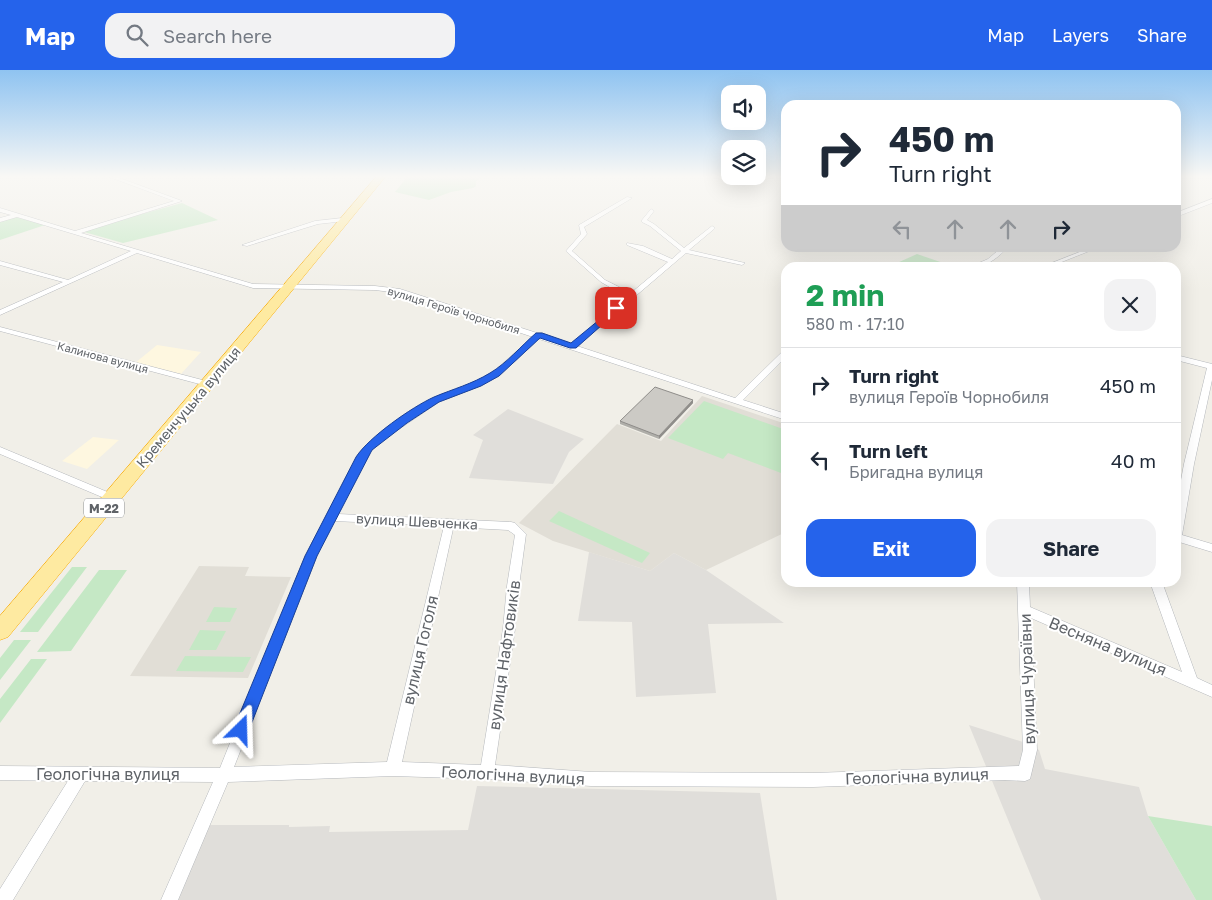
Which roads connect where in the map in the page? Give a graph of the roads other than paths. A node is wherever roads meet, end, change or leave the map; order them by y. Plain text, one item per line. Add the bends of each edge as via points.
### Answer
1 (16, 215) edge
2 (20, 215) edge
3 (134, 215) edge
4 (348, 215) edge
5 (600, 215) edge
6 (648, 215) edge
7 (0, 220) edge
8 (343, 220) junction
9 (712, 228) dead end
10 (77, 232) junction
11 (629, 244) dead end
12 (245, 245) dead end
13 (137, 251) junction
14 (684, 251) junction
15 (999, 252) edge
16 (1084, 252) edge
17 (672, 261) junction
18 (985, 262) edge
19 (1057, 262) edge
20 (0, 263) edge
21 (742, 263) dead end
22 (70, 282) junction
23 (290, 287) junction
24 (631, 296) junction
25 (0, 313) edge
26 (0, 329) edge
27 (539, 335) junction
28 (573, 346) junction
29 (781, 358) edge
30 (1181, 358) edge
31 (1211, 367) edge
32 (207, 384) junction
33 (737, 401) junction
34 (781, 415) edge
35 (0, 450) edge
36 (113, 498) junction
37 (1181, 509) edge
38 (331, 517) junction
39 (448, 530) dead end
40 (520, 539) joint
41 (1181, 539) edge
42 (1212, 548) edge
43 (1023, 587) edge
44 (1158, 587) edge
45 (1025, 610) junction
46 (0, 631) edge
47 (1192, 682) junction
48 (1212, 691) edge
49 (393, 770) junction
50 (487, 772) junction
51 (0, 773) edge
52 (81, 774) junction
53 (1025, 774) joint
54 (224, 775) junction
55 (3, 900) edge
56 (169, 900) edge

1 - 7 street
2 - 10 street, вулиця Героїв Чорнобиля
3 - 10 street
4 - 8 highway, Кременчуцька вулиця / М-22
5 - 24 street via 581,226 584,234 569,251 603,282
6 - 14 street via 644,221
8 - 12 street via 317,222
8 - 23 highway, Кременчуцька вулиця / М-22
9 - 14 street
10 - 13 street, вулиця Героїв Чорнобиля
11 - 17 street
13 - 22 street
13 - 23 street, вулиця Героїв Чорнобиля via 253,286
14 - 17 street
14 - 21 street
15 - 18 street
16 - 19 street
17 - 24 street
20 - 22 street
22 - 25 street
23 - 27 street, вулиця Героїв Чорнобиля via 393,290
23 - 32 highway, Кременчуцька вулиця / М-22
24 - 28 street
26 - 32 street, Калинова вулиця
27 - 28 street, вулиця Героїв Чорнобиля
27 - 38 street, вулиця Шевченка via 496,374 436,400 370,446 361,457
28 - 33 street, вулиця Героїв Чорнобиля
29 - 33 street
30 - 31 street
31 - 37 street
32 - 36 highway, Кременчуцька вулиця / М-22
33 - 34 street, вулиця Героїв Чорнобиля
35 - 36 street
36 - 46 highway, Кременчуцька вулиця / М-22
38 - 40 street, вулиця Шевченка via 503,525 517,529
38 - 54 street, вулиця Шевченка via 311,556
39 - 49 street, вулиця Гоголя
40 - 50 street, вулиця Нафтовиків
41 - 42 street
43 - 45 street, вулиця Чураївни
44 - 47 street, Весняна вулиця
45 - 47 street, Весняна вулиця
45 - 53 street, вулиця Чураївни via 1030,750
47 - 48 street, Весняна вулиця
49 - 50 street, Геологічна вулиця
49 - 54 street, Геологічна вулиця
50 - 53 street, Геологічна вулиця via 610,779 813,780
51 - 52 street, Геологічна вулиця
52 - 54 street, Геологічна вулиця
52 - 55 street
54 - 56 street, вулиця Шевченка

